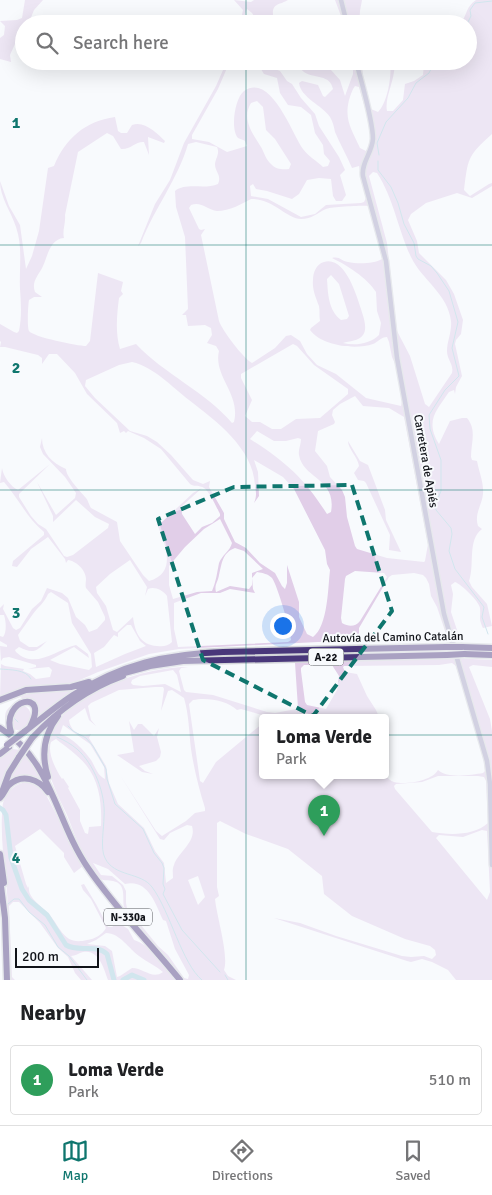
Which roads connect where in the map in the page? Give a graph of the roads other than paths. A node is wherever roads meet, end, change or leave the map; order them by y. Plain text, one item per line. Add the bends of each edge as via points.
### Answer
1 (342, 0) edge
2 (345, 15) edge
3 (358, 70) edge
4 (492, 648) edge
5 (446, 651) junction
6 (463, 651) junction
7 (492, 655) edge
8 (206, 660) junction
9 (104, 679) junction
10 (36, 689) junction
11 (0, 700) edge
12 (72, 703) junction
13 (3, 705) edge
14 (2, 720) dead end
15 (0, 728) edge
16 (26, 731) junction
17 (21, 744) junction
18 (0, 753) edge
19 (53, 795) junction
20 (0, 798) edge
21 (58, 807) junction
22 (0, 854) edge
23 (492, 866) edge
24 (0, 878) edge
25 (6, 929) junction
26 (7, 980) edge
27 (180, 980) edge

1 - 2 street
3 - 23 street, Carretera de Apiés via 373,134 372,148 362,167 363,176 386,262 397,358 444,614 489,774
4 - 6 highway, Autovía del Camino Catalán / A-22
5 - 6 highway, Autovía del Camino Catalán / A-22, bridge
5 - 8 highway, Autovía del Camino Catalán / A-22
5 - 9 highway, Autovía del Camino Catalán / A-22 via 191,654 145,662
6 - 7 highway, Autovía del Camino Catalán / A-22
8 - 9 highway, Autovía del Camino Catalán / A-22 via 150,666
8 - 12 highway via 131,673 103,684
9 - 10 highway via 77,686
9 - 16 highway
10 - 11 highway via 22,690
10 - 13 highway
12 - 19 highway via 52,725 45,743 45,766
12 - 20 highway, bridge via 32,738 6,779
13 - 16 highway via 15,701 28,705 33,716
14 - 17 highway
15 - 17 highway
16 - 18 highway, bridge
17 - 19 highway via 37,764
19 - 21 highway
20 - 21 highway via 13,782 31,779 43,786
21 - 27 highway, N-330a via 87,867
22 - 25 highway
24 - 25 highway
25 - 26 highway

